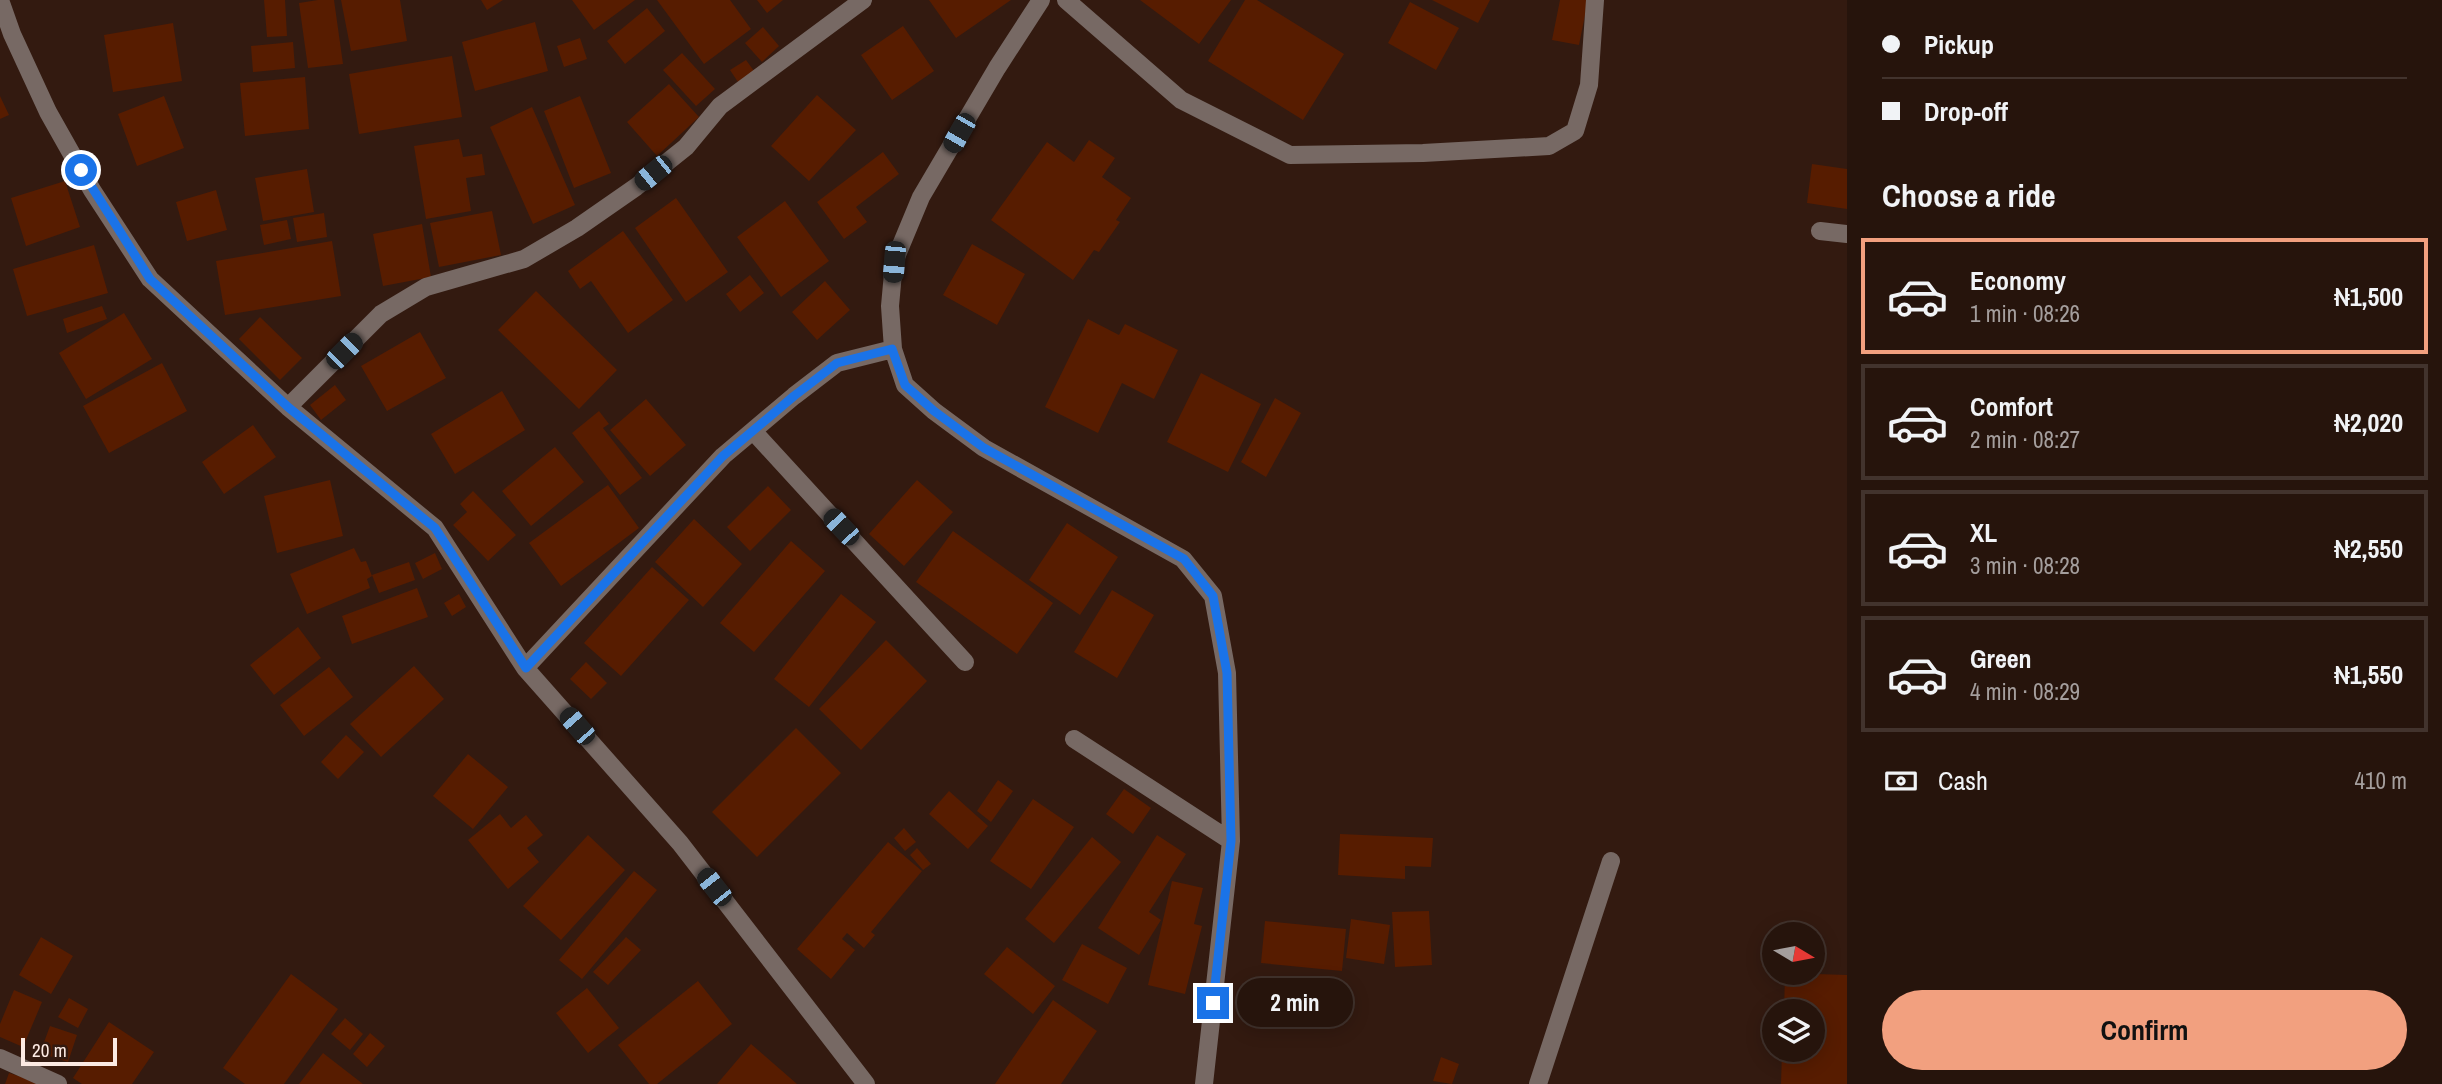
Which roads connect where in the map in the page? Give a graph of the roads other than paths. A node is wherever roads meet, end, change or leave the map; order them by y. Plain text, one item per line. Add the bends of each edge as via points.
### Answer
1 (0, 0) edge
2 (863, 0) edge
3 (1041, 0) edge
4 (1066, 0) edge
5 (1595, 0) edge
6 (1820, 231) dead end
7 (1847, 234) edge
8 (892, 349) junction
9 (288, 407) junction
10 (753, 431) junction
11 (965, 662) dead end
12 (526, 668) junction
13 (1074, 739) dead end
14 (1231, 841) junction
15 (1611, 861) dead end
16 (0, 1058) edge
17 (58, 1084) edge
18 (866, 1084) edge
19 (1204, 1084) edge
20 (1538, 1084) edge

1 - 9 street via 48,112 150,279
2 - 9 street via 720,106 686,147 577,228 524,259 426,287 382,314
3 - 8 street via 921,197 894,262
4 - 5 street via 1181,100 1290,155 1549,146 1575,131 1589,85
6 - 7 street
8 - 10 street via 837,363
8 - 14 street via 905,385 934,411 984,448 1184,559 1213,596 1227,673
9 - 12 street via 435,528
10 - 11 street
10 - 12 street via 723,456
12 - 18 street via 680,843
13 - 14 street
14 - 19 street
15 - 20 street
16 - 17 street

